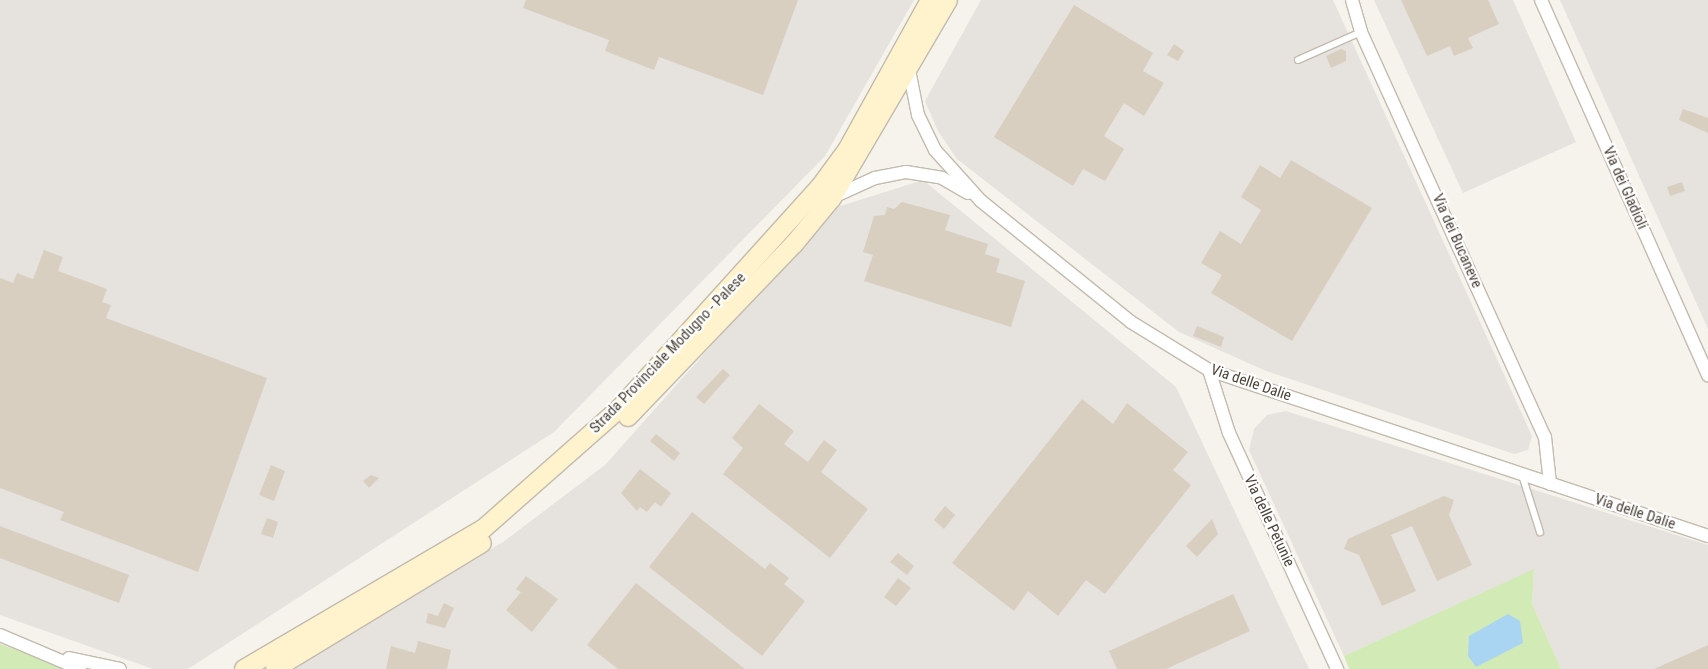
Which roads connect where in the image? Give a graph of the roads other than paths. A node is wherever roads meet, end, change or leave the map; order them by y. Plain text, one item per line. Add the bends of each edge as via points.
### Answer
1 (930, 0) edge
2 (948, 0) edge
3 (1352, 0) edge
4 (1541, 0) edge
5 (1361, 32) junction
6 (1298, 60) dead end
7 (909, 70) junction
8 (832, 198) junction
9 (981, 201) junction
10 (1209, 370) junction
11 (1708, 375) edge
12 (1522, 474) junction
13 (1550, 484) junction
14 (1540, 532) dead end
15 (1708, 536) edge
16 (0, 635) edge
17 (50, 653) junction
18 (80, 669) edge
19 (120, 669) edge
20 (244, 669) edge
21 (275, 669) edge
22 (1337, 669) edge

1 - 20 main road, Strada Provinciale Modugno - Palese via 847,150 819,188 619,409 483,529
2 - 7 main road, Strada Provinciale Modugno - Palese
3 - 5 street, Via dei Bucaneve
4 - 11 street, Via dei Gladioli
5 - 6 lane
5 - 13 street, Via dei Bucaneve via 1545,436
7 - 8 main road, Strada Provinciale Modugno - Palese
7 - 9 street, Via delle Dalie via 918,116 935,150
8 - 9 street via 875,178 906,172 942,178
8 - 21 main road, Strada Provinciale Modugno - Palese via 794,244 627,417 538,500 490,539
9 - 10 street, Via delle Dalie via 1131,322
10 - 12 street, Via delle Dalie
10 - 22 street, Via delle Petunie via 1229,433
12 - 13 street, Via delle Dalie
12 - 14 lane
13 - 15 street, Via delle Dalie
16 - 17 street
17 - 18 street
17 - 19 street

